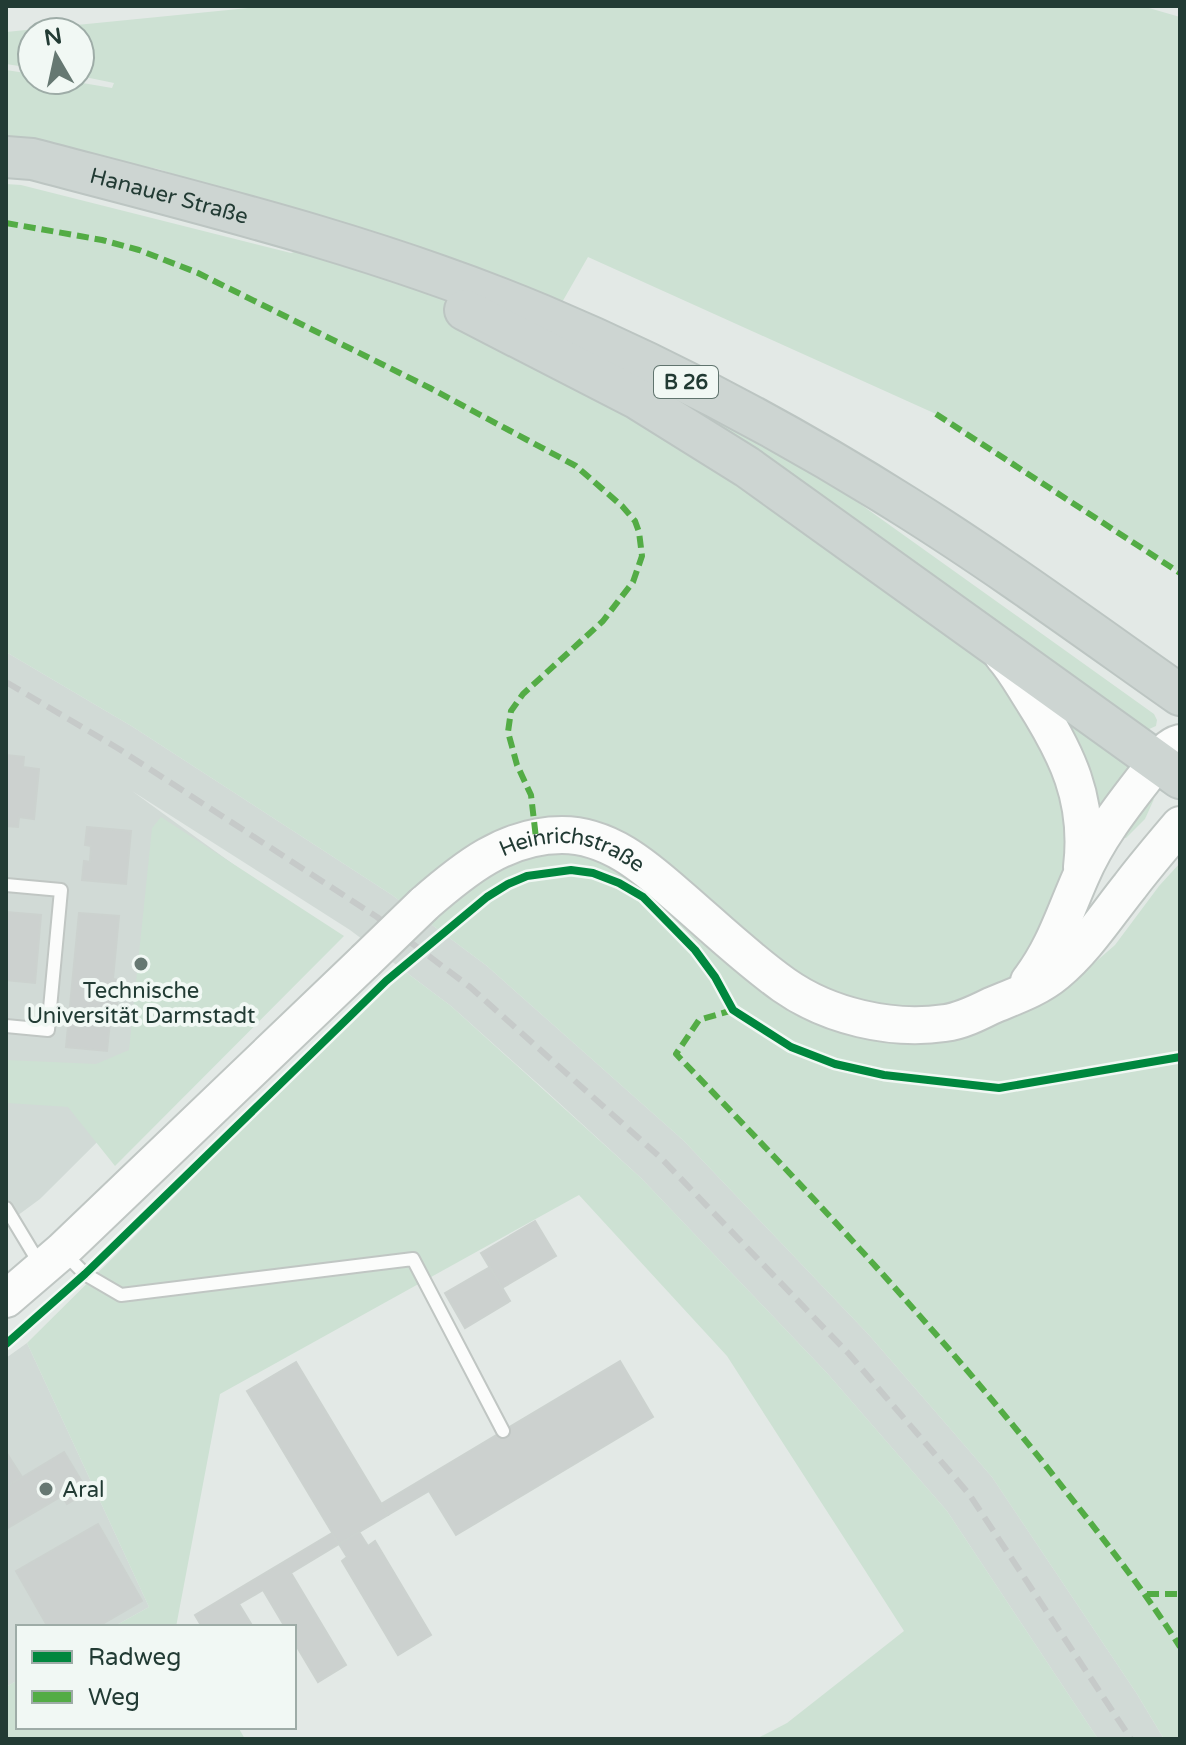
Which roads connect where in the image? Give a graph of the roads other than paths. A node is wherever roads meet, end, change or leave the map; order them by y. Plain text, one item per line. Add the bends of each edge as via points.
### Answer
1 (6, 157) edge
2 (330, 241) junction
3 (981, 634) junction
4 (1180, 695) edge
5 (1173, 761) edge
6 (1180, 825) edge
7 (1082, 873) junction
8 (6, 885) edge
9 (1010, 998) junction
10 (6, 1026) edge
11 (6, 1208) edge
12 (52, 1260) junction
13 (6, 1299) edge
14 (503, 1431) dead end

1 - 2 main road, Hanauer Straße / B 26 via 32,159
2 - 3 main road, B 26 via 638,399 758,475
2 - 4 main road, B 26 via 540,315 795,439 1015,578
3 - 5 main road, B 26
3 - 7 main road via 1007,660 1069,764 1084,814
5 - 7 main road via 1125,803
6 - 9 main road, Heinrichstraße via 1072,958 1053,976
7 - 9 main road via 1040,967
8 - 10 lane via 61,890 48,1030
9 - 12 main road, Heinrichstraße, bridge via 948,1023 897,1025 835,1011 786,986 641,864 610,846 561,835 510,844 458,874 424,904
11 - 12 lane
12 - 13 main road, Heinrichstraße
12 - 14 lane via 121,1295 413,1259

